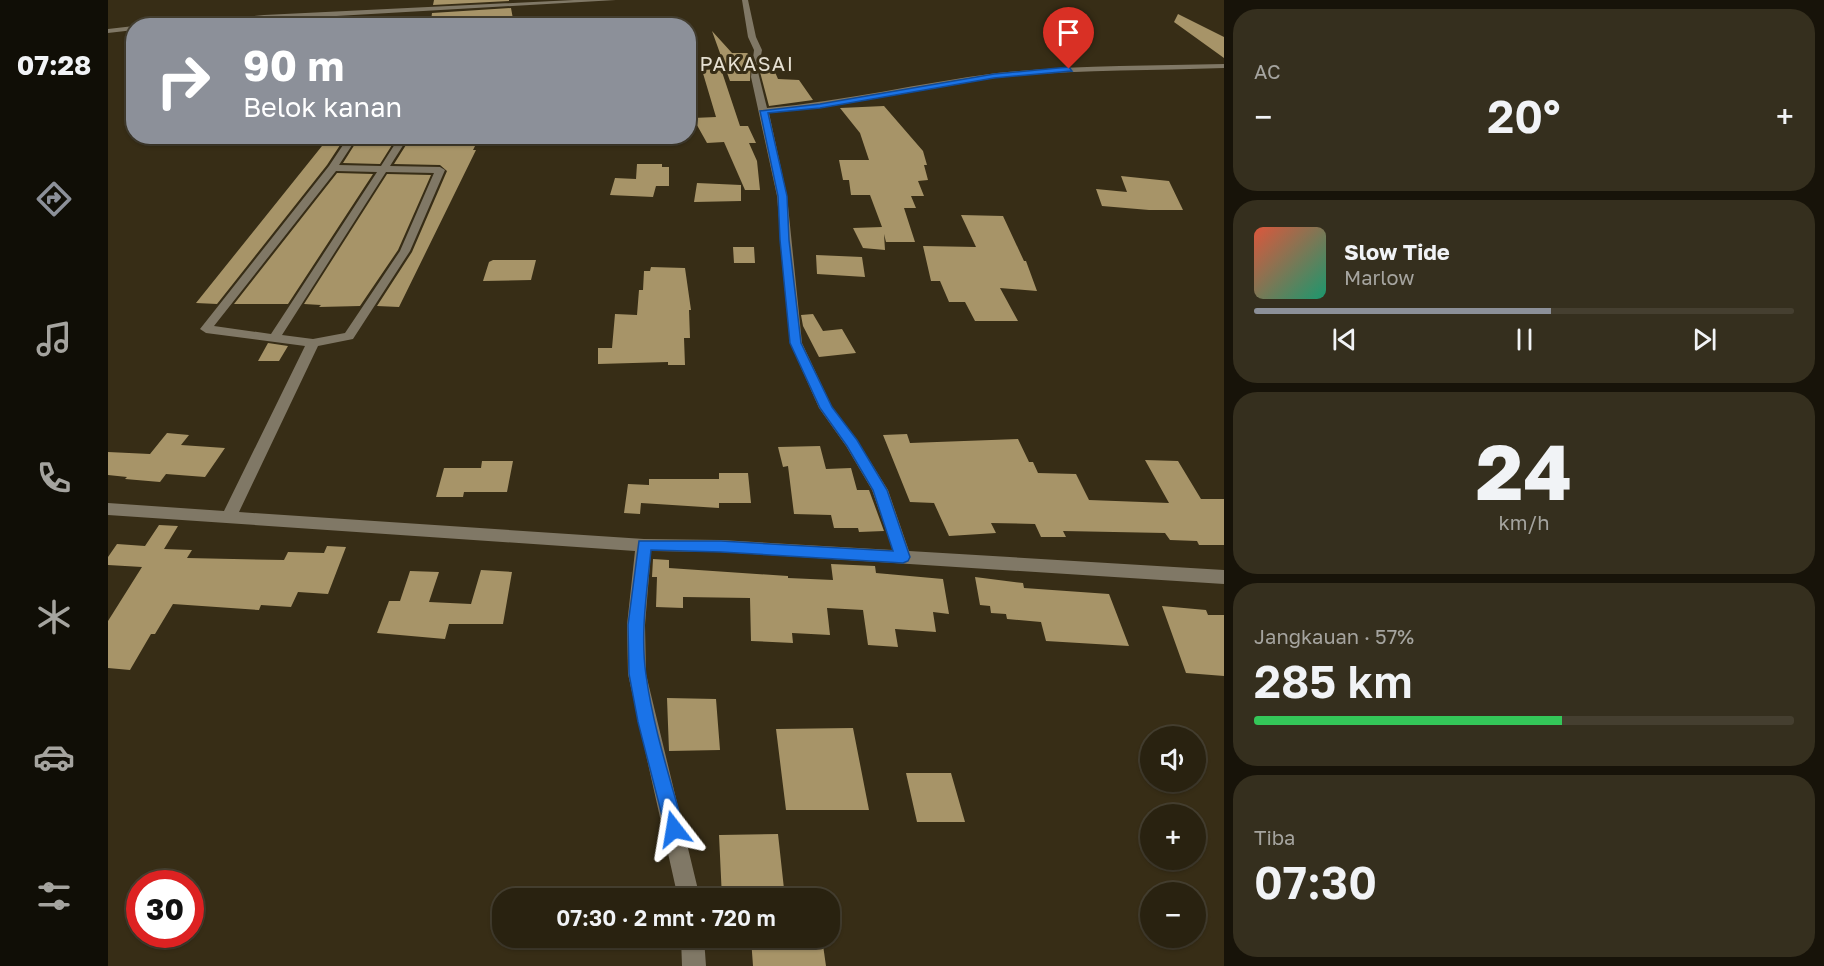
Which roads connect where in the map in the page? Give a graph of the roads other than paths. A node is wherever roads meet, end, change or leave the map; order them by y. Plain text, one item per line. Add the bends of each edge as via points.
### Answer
1 (614, 0) edge
2 (745, 0) edge
3 (264, 18) edge
4 (126, 29) edge
5 (108, 31) edge
6 (1224, 66) edge
7 (764, 111) junction
8 (349, 144) edge
9 (400, 144) edge
10 (333, 168) junction
11 (383, 169) junction
12 (274, 338) junction
13 (313, 343) junction
14 (108, 509) edge
15 (229, 516) junction
16 (644, 545) junction
17 (903, 557) junction
18 (1224, 577) edge
19 (687, 888) edge
20 (693, 948) edge
21 (694, 966) edge

1 - 3 street
2 - 7 street via 758,50 753,70
4 - 5 street
6 - 7 street via 1034,72
7 - 17 street via 782,196 796,343 826,408 880,490
8 - 10 street
9 - 11 street
10 - 11 street
10 - 12 street via 206,329
11 - 12 street
11 - 13 street via 440,170 405,251 349,336
12 - 13 street
13 - 15 street
14 - 15 street
15 - 16 street
16 - 17 street
16 - 19 street via 636,625 637,674
17 - 18 street
20 - 21 street

